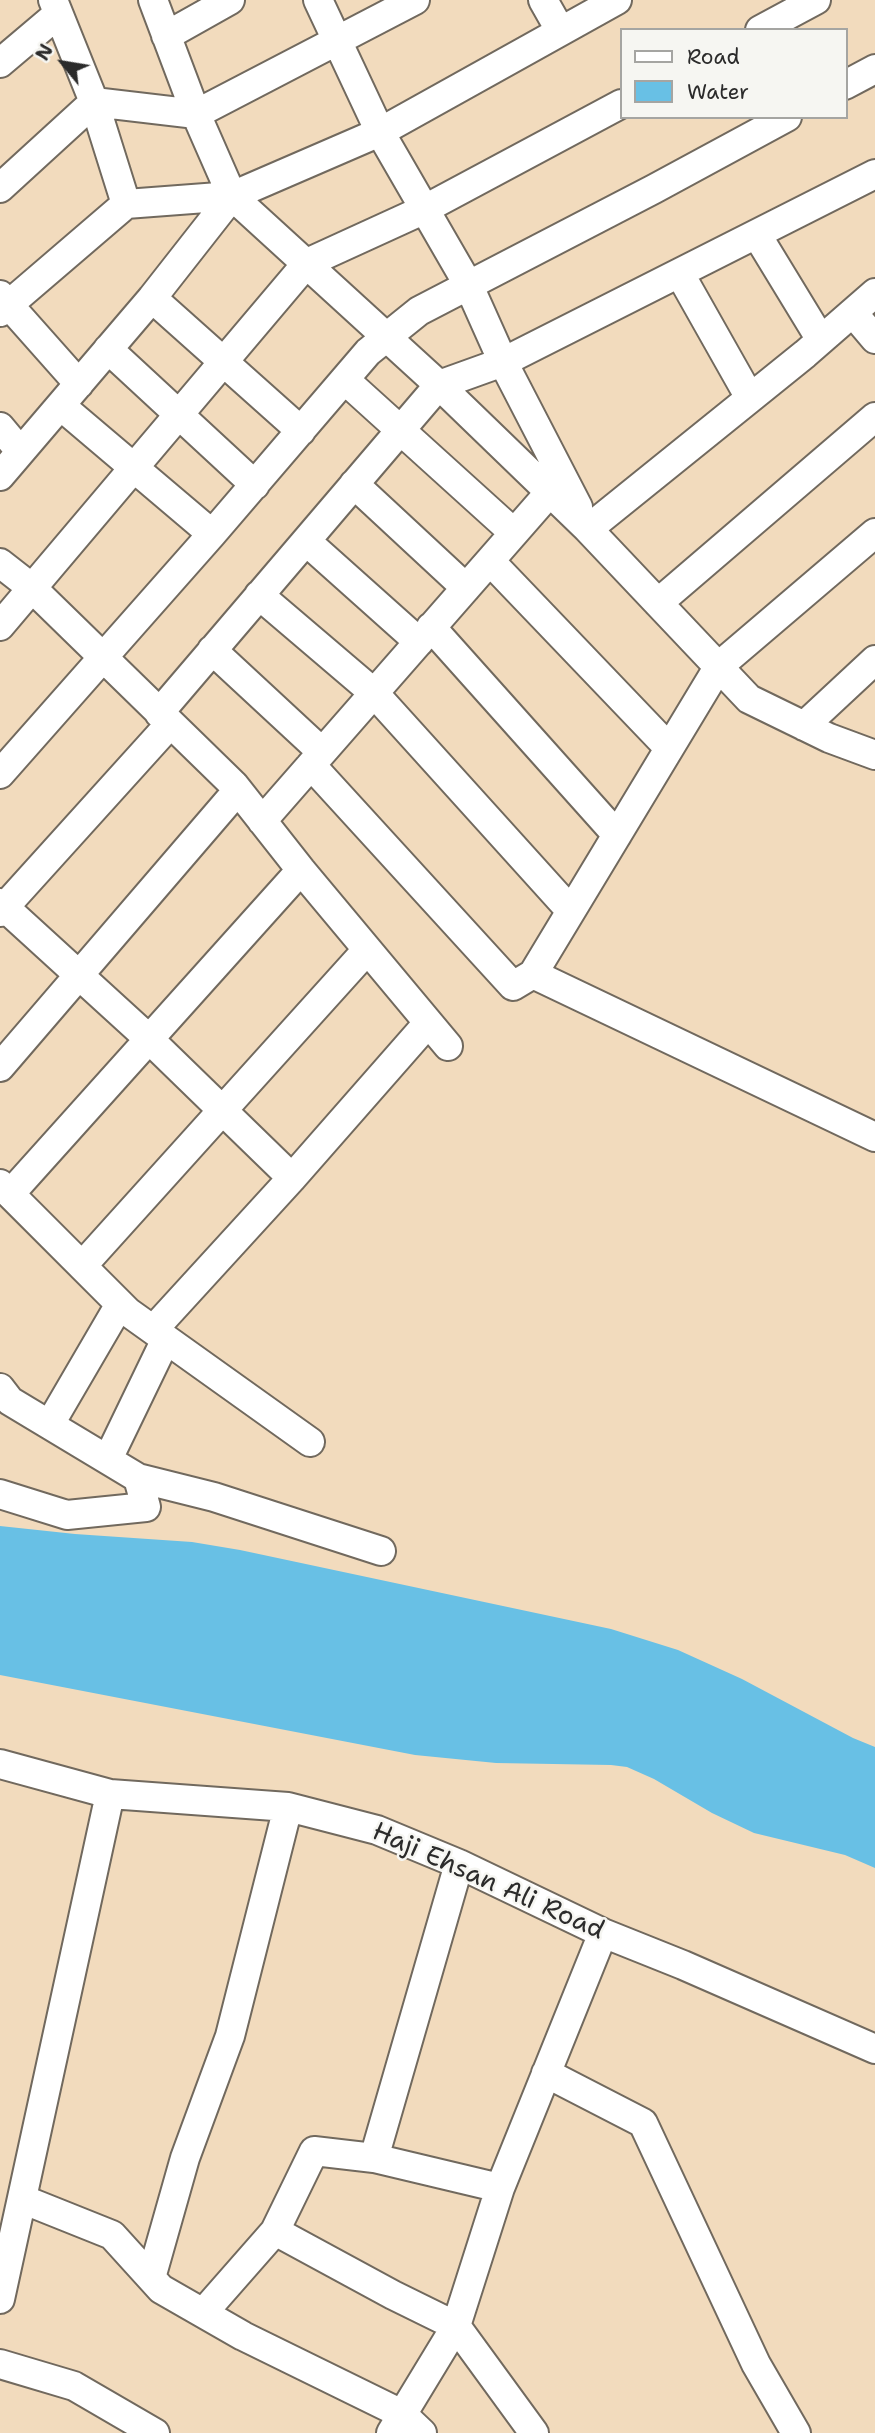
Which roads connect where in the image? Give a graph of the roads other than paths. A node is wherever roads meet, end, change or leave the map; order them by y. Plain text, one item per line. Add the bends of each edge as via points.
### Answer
1 (153, 0) edge
2 (230, 0) edge
3 (318, 0) edge
4 (415, 0) edge
5 (543, 0) edge
6 (617, 0) edge
7 (816, 0) edge
8 (56, 7) edge
9 (764, 28) edge
10 (560, 30) junction
11 (166, 36) junction
12 (337, 40) junction
13 (0, 63) edge
14 (875, 69) edge
15 (847, 84) edge
16 (93, 102) junction
17 (620, 105) edge
18 (196, 114) junction
19 (783, 119) edge
20 (380, 132) junction
21 (875, 174) edge
22 (0, 188) edge
23 (232, 196) junction
24 (126, 204) junction
25 (423, 210) junction
26 (757, 235) junction
27 (307, 263) junction
28 (680, 274) junction
29 (469, 285) junction
30 (875, 293) edge
31 (152, 298) junction
32 (3, 304) edge
33 (853, 313) junction
34 (386, 337) junction
35 (875, 339) edge
36 (821, 340) junction
37 (108, 349) junction
38 (224, 362) junction
39 (503, 362) junction
40 (345, 380) junction
41 (79, 384) junction
42 (439, 384) junction
43 (750, 398) junction
44 (61, 406) junction
45 (179, 414) junction
46 (875, 417) edge
47 (0, 427) edge
48 (401, 430) junction
49 (301, 431) junction
50 (20, 451) junction
51 (134, 466) junction
52 (0, 476) edge
53 (354, 484) junction
54 (255, 485) junction
55 (550, 492) junction
56 (589, 529) junction
57 (514, 533) junction
58 (875, 533) edge
59 (212, 534) junction
60 (306, 541) junction
61 (490, 561) junction
62 (0, 563) edge
63 (466, 588) junction
64 (32, 589) junction
65 (259, 595) junction
66 (658, 603) junction
67 (0, 626) edge
68 (425, 634) junction
69 (212, 650) junction
70 (104, 657) junction
71 (875, 660) edge
72 (719, 666) junction
73 (374, 693) junction
74 (165, 718) junction
75 (804, 726) junction
76 (669, 748) junction
77 (875, 755) edge
78 (317, 758) junction
79 (0, 774) edge
80 (238, 790) junction
81 (262, 821) junction
82 (617, 835) junction
83 (301, 870) junction
84 (1, 907) edge
85 (571, 911) junction
86 (367, 950) junction
87 (78, 974) junction
88 (533, 974) junction
89 (428, 1023) junction
90 (149, 1040) junction
91 (448, 1046) dead end
92 (0, 1067) edge
93 (221, 1110) junction
94 (875, 1136) edge
95 (292, 1178) junction
96 (5, 1189) edge
97 (82, 1266) junction
98 (120, 1304) junction
99 (160, 1335) junction
100 (0, 1388) edge
101 (50, 1424) junction
102 (310, 1442) dead end
103 (108, 1459) junction
104 (138, 1478) junction
105 (0, 1494) edge
106 (381, 1551) dead end
107 (0, 1764) edge
108 (110, 1794) junction
109 (288, 1807) junction
110 (459, 1864) junction
111 (603, 1933) junction
112 (875, 2049) edge
113 (546, 2073) junction
114 (374, 2158) junction
115 (500, 2188) junction
116 (22, 2199) junction
117 (275, 2231) junction
118 (151, 2278) junction
119 (0, 2300) edge
120 (204, 2313) junction
121 (456, 2326) junction
122 (0, 2364) edge
123 (405, 2427) edge
124 (155, 2433) edge
125 (534, 2433) edge
126 (796, 2433) edge

1 - 11 street
2 - 11 street
3 - 12 street
4 - 12 street
5 - 10 street
6 - 10 street
7 - 9 street
8 - 13 street
8 - 16 street
10 - 20 street
11 - 18 street
12 - 18 street
12 - 20 street
14 - 15 street
16 - 18 street
16 - 22 street
16 - 24 street
17 - 25 street
18 - 23 street
19 - 29 street
20 - 23 street
20 - 25 street
21 - 26 street
23 - 24 street
23 - 27 street
23 - 31 street
24 - 32 street
25 - 27 street
25 - 29 street
26 - 28 street
26 - 36 street
27 - 34 street
27 - 38 street
28 - 39 street
28 - 43 street
29 - 34 street via 419,311
29 - 39 street
30 - 33 street
31 - 37 street
31 - 38 street
32 - 41 street
33 - 35 street
33 - 36 street
34 - 40 street
34 - 42 street
36 - 43 street
37 - 41 street
37 - 45 street
38 - 45 street
38 - 49 street
39 - 42 street
39 - 56 street
40 - 48 street
40 - 49 street
41 - 44 street
42 - 48 street
42 - 55 street
43 - 56 street
44 - 50 street
44 - 51 street
45 - 51 street
45 - 54 street
46 - 66 street
47 - 50 street
48 - 53 street
48 - 57 street
49 - 54 street
50 - 52 street
51 - 59 street
51 - 64 street
53 - 60 street
53 - 63 street
54 - 59 street
55 - 56 street
55 - 57 street
56 - 66 street
57 - 61 street
58 - 72 street
59 - 70 street
60 - 65 street
60 - 68 street
61 - 63 street
61 - 76 street
62 - 64 street
63 - 68 street
64 - 67 street
64 - 70 street
65 - 69 street
65 - 73 street
66 - 72 street
68 - 73 street
68 - 82 street
69 - 74 street
69 - 78 street
70 - 74 street
70 - 79 street
71 - 75 street
72 - 75 street via 750,699
72 - 76 street
73 - 78 street
73 - 85 street
74 - 80 street
74 - 84 street
75 - 77 street
76 - 82 street
78 - 81 street
78 - 88 street via 513,986
80 - 81 street
80 - 87 street
81 - 83 street
82 - 85 street
83 - 86 street
83 - 90 street
84 - 87 street
85 - 88 street
86 - 89 street
86 - 93 street
87 - 90 street
87 - 92 street
88 - 94 street
89 - 91 street
89 - 95 street
90 - 93 street
90 - 96 street
93 - 95 street
93 - 97 street
95 - 99 street
96 - 97 street
97 - 98 street
98 - 99 street
98 - 101 street
99 - 102 street
99 - 103 street
100 - 101 street via 10,1401
101 - 103 street
103 - 104 street
104 - 105 street via 146,1507 67,1515
104 - 106 street via 214,1497
107 - 108 street, Haji Ehsan Ali Road
108 - 109 street, Haji Ehsan Ali Road
108 - 116 street
109 - 110 street, Haji Ehsan Ali Road via 377,1830
109 - 118 street via 230,2036 185,2158
110 - 111 street, Haji Ehsan Ali Road
110 - 114 street
111 - 112 street, Haji Ehsan Ali Road
111 - 113 street
113 - 115 street
113 - 126 street via 643,2123 756,2364
114 - 115 street
114 - 117 street via 314,2151
115 - 121 street
116 - 118 street via 111,2235
116 - 119 street
117 - 120 street
117 - 121 street
118 - 120 street via 161,2289
120 - 123 street
121 - 123 street
121 - 125 street
122 - 124 street via 74,2386

